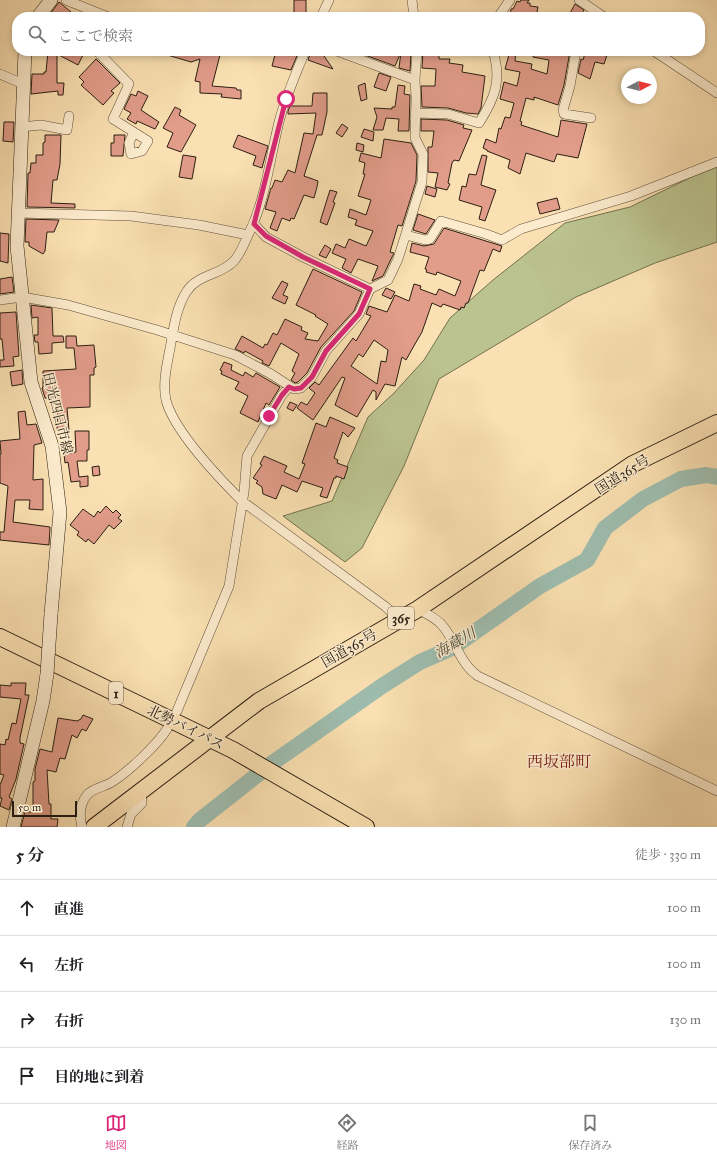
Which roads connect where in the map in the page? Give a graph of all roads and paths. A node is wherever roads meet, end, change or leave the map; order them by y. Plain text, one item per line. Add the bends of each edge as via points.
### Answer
1 (51, 0) edge
2 (66, 0) edge
3 (329, 0) edge
4 (412, 0) edge
5 (510, 0) edge
6 (580, 0) edge
7 (42, 12) edge
8 (96, 12) edge
9 (323, 12) edge
10 (413, 12) edge
11 (502, 12) edge
12 (591, 12) edge
13 (25, 56) edge
14 (102, 56) edge
15 (303, 56) edge
16 (350, 56) edge
17 (417, 56) edge
18 (495, 56) edge
19 (575, 56) edge
20 (662, 56) edge
21 (0, 74) edge
22 (415, 80) junction
23 (23, 84) junction
24 (717, 93) edge
25 (415, 113) junction
26 (69, 116) dead end
27 (591, 118) dead end
28 (21, 127) junction
29 (134, 132) dead end
30 (717, 162) edge
31 (18, 213) junction
32 (254, 224) junction
33 (248, 235) junction
34 (406, 235) junction
35 (370, 289) junction
36 (22, 297) junction
37 (0, 300) edge
38 (172, 336) junction
39 (289, 387) junction
40 (717, 423) edge
41 (242, 501) junction
42 (420, 611) junction
43 (399, 620) junction
44 (0, 637) edge
45 (177, 711) dead end
46 (168, 729) dead end
47 (208, 738) junction
48 (717, 791) edge
49 (141, 792) junction
50 (13, 827) edge
51 (82, 827) edge
52 (94, 827) edge
53 (127, 827) edge
54 (366, 827) edge

1 - 7 main road
2 - 8 street
3 - 9 street
4 - 10 street
5 - 11 street
6 - 12 street
13 - 23 main road, 田光四日市線
14 - 29 street via 129,84 113,118
15 - 32 street via 279,120
16 - 22 street
17 - 22 street
18 - 25 street via 498,80 487,110 479,123 448,114
19 - 27 street via 564,114
20 - 24 street
21 - 23 street
22 - 25 street
23 - 28 main road, 田光四日市線
25 - 34 street via 415,138 424,160 422,182
26 - 28 street via 67,130 41,125
28 - 31 main road, 田光四日市線
30 - 34 street via 631,196 521,229 502,240 441,221 430,239
31 - 33 street via 131,216
31 - 36 main road, 田光四日市線 via 17,246
32 - 33 street
32 - 35 street via 266,236 303,257
33 - 38 street via 234,262 194,283 187,291 178,311
34 - 35 street via 388,280
35 - 39 street via 359,314 326,351 312,377 301,388
36 - 37 street
36 - 38 street via 94,312
36 - 50 main road, 田光四日市線, bridge via 31,382 52,446 60,512 43,701
38 - 39 street via 235,355 271,374
38 - 41 street via 165,389 170,409 190,441
39 - 41 street via 249,451
40 - 42 highway, 国道365号 / 365 via 633,464
41 - 43 street
41 - 45 street via 229,586
42 - 43 highway, 国道365号 / 365
42 - 48 street via 442,625 471,671 498,687
43 - 47 highway, 国道365号 / 365 via 259,701
44 - 47 highway, 北勢バイパス / 1
46 - 51 street via 159,742 112,782 88,793 80,811
47 - 49 highway, 国道365号 / 365
47 - 54 highway, 北勢バイパス / 1
49 - 52 highway, 国道365号 / 365
49 - 53 street via 142,803 131,814

